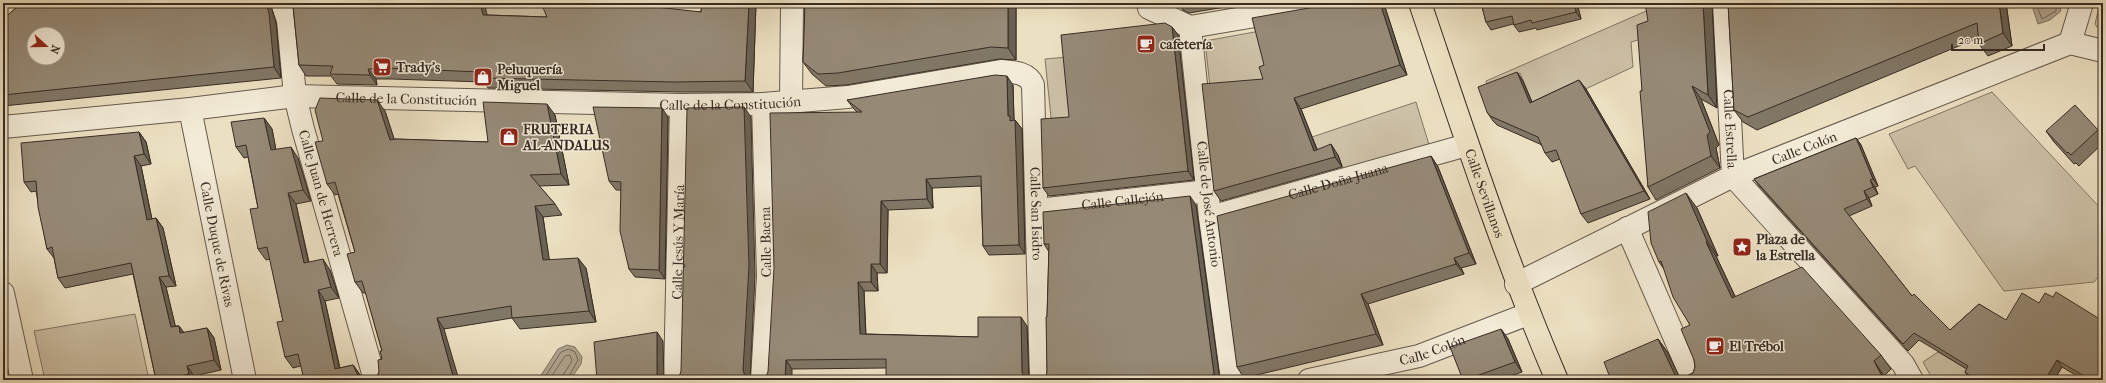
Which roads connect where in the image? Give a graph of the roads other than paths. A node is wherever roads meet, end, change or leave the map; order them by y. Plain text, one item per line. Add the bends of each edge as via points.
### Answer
1 (282, 3) edge
2 (792, 3) edge
3 (1148, 3) edge
4 (1331, 3) edge
5 (1420, 3) edge
6 (1724, 3) edge
7 (2082, 3) edge
8 (1187, 26) junction
9 (2070, 43) junction
10 (2103, 51) edge
11 (1001, 70) joint
12 (295, 96) junction
13 (791, 100) junction
14 (763, 104) junction
15 (681, 105) junction
16 (190, 109) junction
17 (3, 127) edge
18 (1467, 145) junction
19 (1733, 176) junction
20 (1208, 191) junction
21 (1038, 210) junction
22 (1210, 217) junction
23 (1627, 228) junction
24 (1516, 284) junction
25 (3, 293) edge
26 (1528, 314) junction
27 (22, 380) edge
28 (245, 380) edge
29 (375, 380) edge
30 (676, 380) edge
31 (762, 380) edge
32 (1041, 380) edge
33 (1232, 380) edge
34 (1309, 380) edge
35 (1557, 380) edge
36 (1693, 380) edge
37 (1912, 380) edge

1 - 12 street, Calle Juan de Herrera via 288,20
2 - 13 street
3 - 8 street via 1149,8
4 - 8 street
5 - 18 main road, Calle Sevillanos
6 - 19 street, Calle Estrella
7 - 9 street
8 - 20 street, Calle de José Antonio
9 - 10 street
9 - 19 street, Calle Colón
11 - 13 street, Calle de la Constitución via 848,97
11 - 21 street, Calle San Isidro via 1024,74 1034,85
12 - 15 street, Calle de la Constitución
12 - 16 street, Calle de la Constitución
12 - 29 street, Calle Juan de Herrera
13 - 14 street, Calle de la Constitución
14 - 15 street, Calle de la Constitución
14 - 31 street, Calle Baena via 768,276
15 - 30 street, Calle Jesús Y María
16 - 17 street, Calle de la Constitución
16 - 28 street, Calle Duque de Rivas
18 - 22 street, Calle Doña Juana
18 - 24 main road, Calle Sevillanos
19 - 23 street, Calle Colón
19 - 37 street, Calle Estrella via 1903,364
20 - 21 street, Calle Callejón
20 - 22 street, Calle de José Antonio
21 - 32 street, Calle San Isidro
22 - 33 street, Calle de José Antonio
23 - 24 street, Calle Colón
23 - 36 street
24 - 26 main road, Calle Sevillanos
25 - 27 street
26 - 34 street, Calle Colón via 1418,356
26 - 35 main road, Calle Sevillanos

